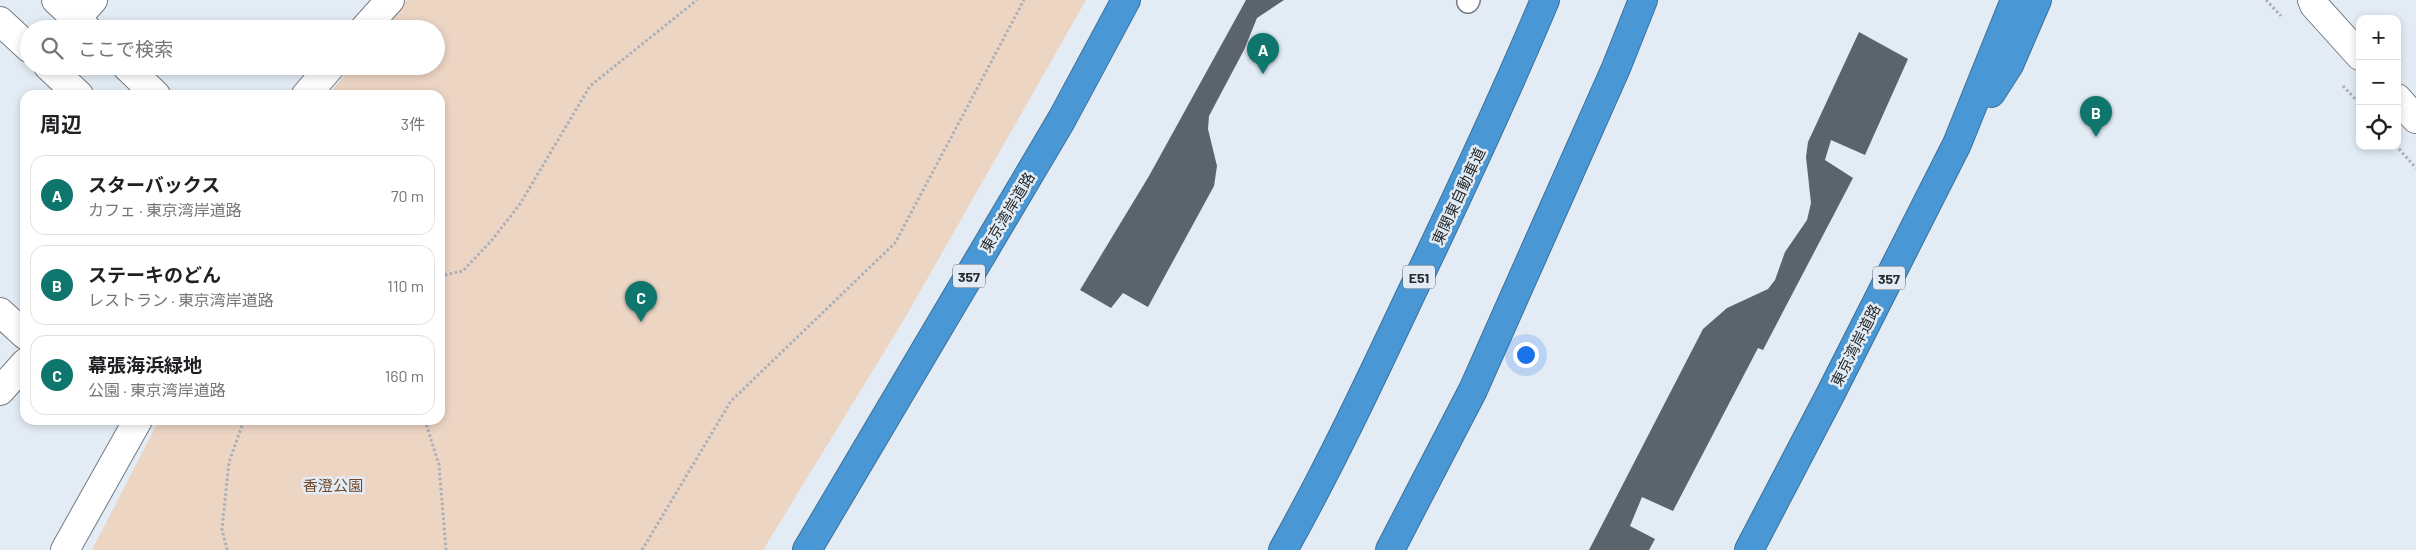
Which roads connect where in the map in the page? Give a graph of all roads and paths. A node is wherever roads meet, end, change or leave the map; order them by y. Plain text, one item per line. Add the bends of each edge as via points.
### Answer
1 (56, 0) edge
2 (390, 0) edge
3 (697, 0) edge
4 (1024, 0) edge
5 (1126, 0) edge
6 (1545, 0) edge
7 (1643, 0) edge
8 (2015, 0) edge
9 (2037, 0) edge
10 (2312, 0) edge
11 (86, 16) edge
12 (372, 20) edge
13 (0, 21) edge
14 (20, 40) edge
15 (2356, 52) edge
16 (58, 75) edge
17 (135, 75) edge
18 (323, 75) edge
19 (74, 90) edge
20 (151, 90) edge
21 (310, 90) edge
22 (2401, 102) edge
23 (2416, 119) edge
24 (1957, 144) junction
25 (2400, 150) edge
26 (2416, 168) edge
27 (445, 275) edge
28 (0, 312) edge
29 (20, 330) edge
30 (20, 369) edge
31 (0, 391) edge
32 (242, 425) edge
33 (427, 425) edge
34 (126, 426) edge
35 (66, 550) edge
36 (227, 550) edge
37 (446, 550) edge
38 (642, 550) edge
39 (808, 550) edge
40 (1283, 550) edge
41 (1390, 550) edge
42 (1748, 550) edge

1 - 11 street
2 - 12 street
3 - 27 path via 590,86 520,204 462,272
4 - 38 path via 895,243 731,401
5 - 39 highway, 東京湾岸道路 / 357 via 1062,119
6 - 40 highway, 東関東自動車道 / E51 via 1502,103 1392,334 1303,516
7 - 41 highway via 1473,390
8 - 24 highway, 東京湾岸道路 / 357
9 - 24 highway, 357 via 2009,66
10 - 15 street
13 - 14 street
16 - 19 street
17 - 20 street
18 - 21 street
22 - 23 street
24 - 42 highway, 東京湾岸道路 / 357
25 - 26 path
28 - 29 street
30 - 31 street
32 - 36 path via 229,462 222,529
33 - 37 path via 439,464
34 - 35 street

